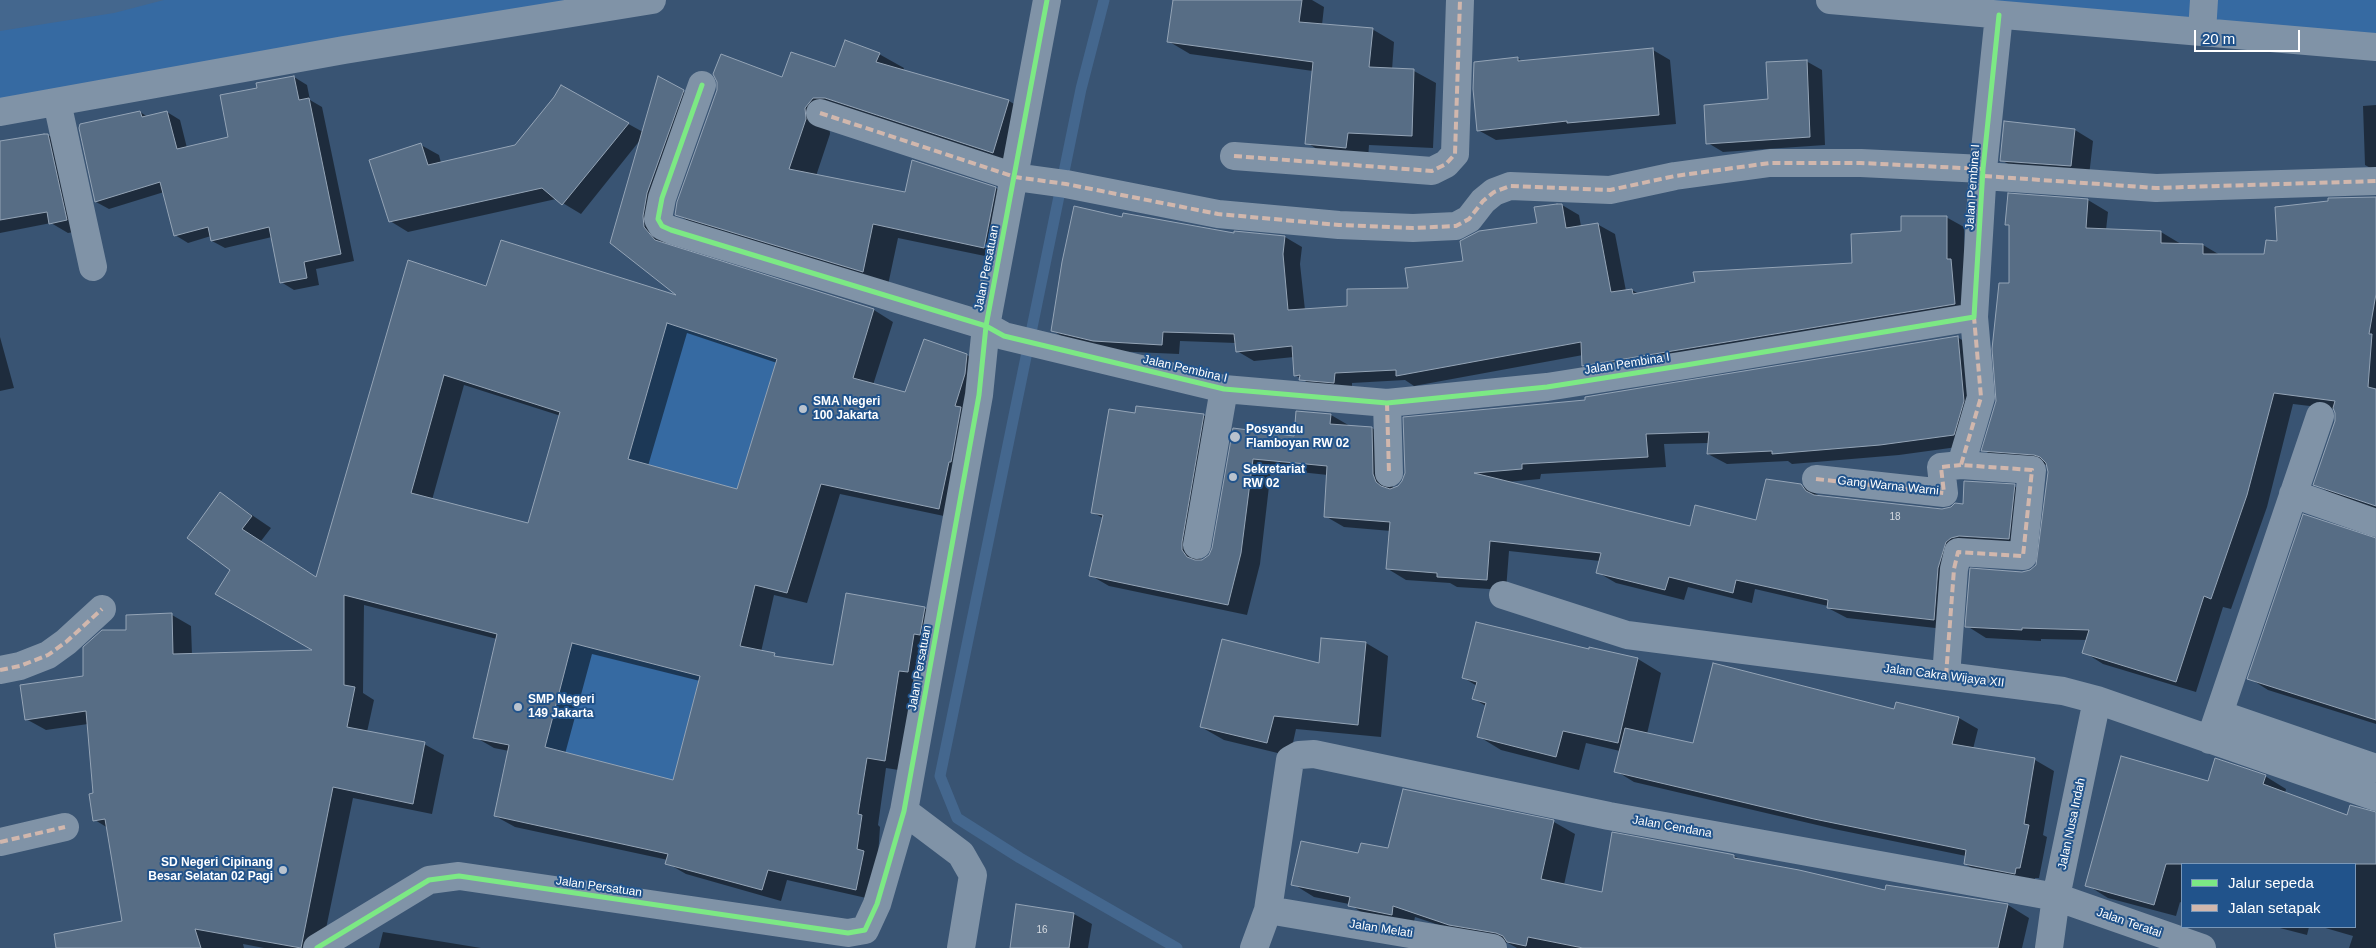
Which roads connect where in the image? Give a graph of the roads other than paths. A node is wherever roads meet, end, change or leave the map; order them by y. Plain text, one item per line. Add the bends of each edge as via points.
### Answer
1 (652, 0) edge
2 (1047, 0) edge
3 (1460, 0) edge
4 (1830, 0) edge
5 (2203, 14) edge
6 (1999, 15) junction
7 (2376, 47) edge
8 (702, 85) dead end
9 (57, 102) junction
10 (0, 112) edge
11 (820, 113) dead end
12 (1234, 156) dead end
13 (1984, 172) junction
14 (1026, 178) junction
15 (2376, 181) edge
16 (93, 267) dead end
17 (1974, 317) junction
18 (995, 331) junction
19 (1224, 389) junction
20 (1387, 403) junction
21 (2320, 416) dead end
22 (1961, 465) junction
23 (1389, 473) dead end
24 (1816, 479) dead end
25 (2293, 494) junction
26 (2376, 523) edge
27 (1197, 545) dead end
28 (1503, 595) dead end
29 (102, 609) dead end
30 (0, 670) edge
31 (1946, 676) junction
32 (2097, 700) junction
33 (2219, 714) junction
34 (2210, 740) junction
35 (2376, 768) edge
36 (2376, 797) edge
37 (904, 811) junction
38 (65, 828) dead end
39 (0, 842) edge
40 (2056, 898) junction
41 (1268, 910) junction
42 (317, 948) edge
43 (961, 948) edge
44 (1254, 948) edge
45 (1494, 948) edge
46 (2049, 948) edge
47 (2202, 948) edge

1 - 9 street via 344,50
2 - 14 street, Jalan Persatuan
3 - 12 street via 1456,154 1446,164 1432,171
4 - 6 street
5 - 6 street
5 - 7 street
6 - 13 street, Jalan Pembina I
8 - 18 street, Jalan Pembina I via 662,198 658,219 662,226
9 - 10 street
9 - 16 street
11 - 14 street
13 - 14 street via 1861,163 1770,163 1675,176 1610,190 1510,186 1494,192 1463,224 1413,228 1218,214
13 - 15 street via 2156,188
13 - 17 street, Jalan Pembina I
14 - 18 street, Jalan Persatuan
17 - 20 street, Jalan Pembina I via 1686,366 1547,386
17 - 22 street via 1981,397
18 - 19 street, Jalan Pembina I
18 - 37 street, Jalan Persatuan via 979,395
19 - 20 street, Jalan Pembina I
19 - 27 street
20 - 23 street
21 - 25 street
22 - 24 street, Gang Warna Warni via 1941,467 1944,493
22 - 31 street, Gang Warna Warni via 2032,470 2023,556 1958,552
25 - 26 street
25 - 33 street
28 - 31 street, Jalan Cakra Wijaya XII via 1627,635
29 - 30 street via 48,655
31 - 32 street, Jalan Cakra Wijaya XII via 2063,691
32 - 34 street, Jalan Cakra Wijaya XII
32 - 40 street, Jalan Nusa Indah
33 - 34 street
33 - 35 street
34 - 36 street, Jalan Cakra Wijaya XII
37 - 42 street, Jalan Persatuan via 877,904 865,930 848,933 459,876 430,880
37 - 43 street via 961,854 973,875
38 - 39 street
40 - 41 street, Jalan Cendana via 1609,816 1314,754 1299,755 1290,760
40 - 46 street, Jalan Nusa Indah
40 - 47 street, Jalan Teratai
41 - 44 street
41 - 45 street, Jalan Melati

